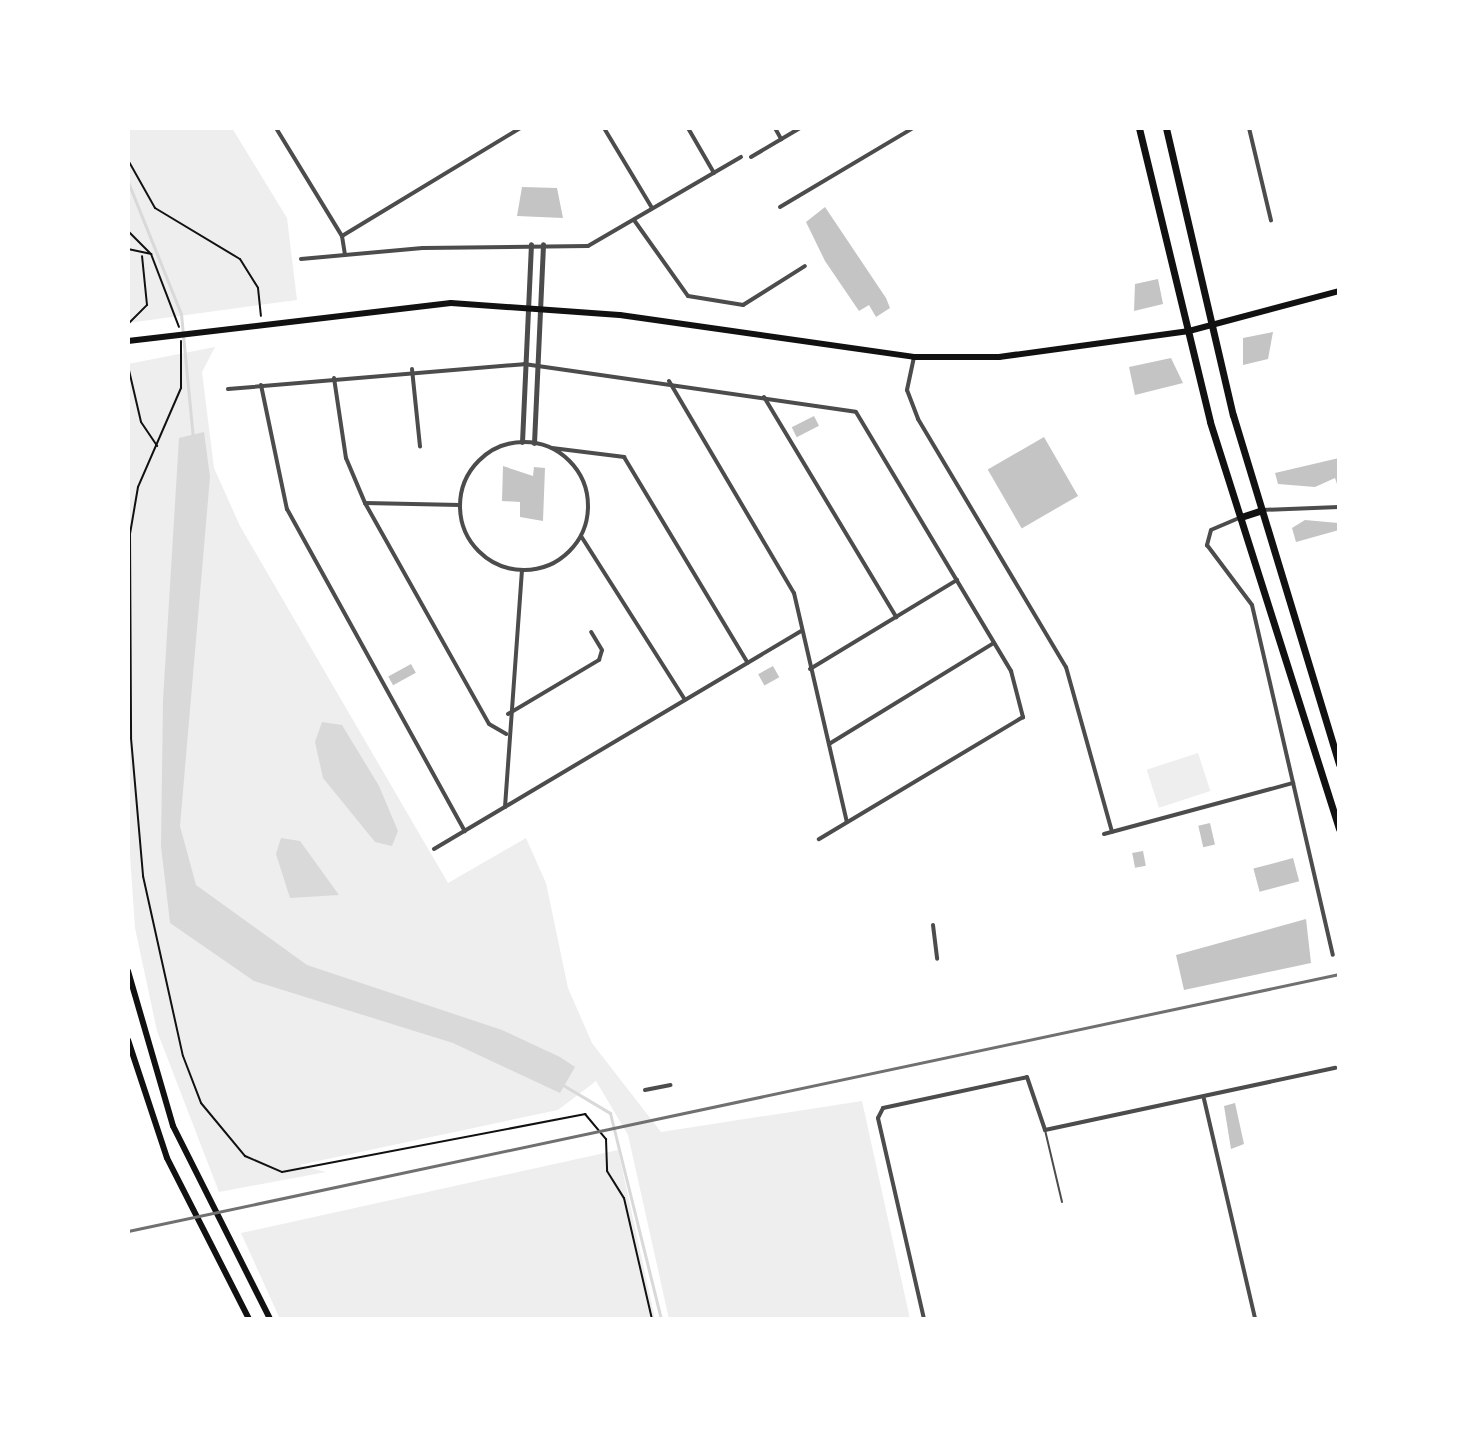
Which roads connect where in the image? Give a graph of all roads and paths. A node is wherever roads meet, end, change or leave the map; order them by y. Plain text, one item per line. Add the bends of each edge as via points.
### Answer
1 (276, 128) edge
2 (363, 128) edge
3 (372, 128) edge
4 (520, 128) edge
5 (604, 128) edge
6 (688, 128) edge
7 (775, 128) edge
8 (800, 128) edge
9 (913, 128) edge
10 (1139, 128) edge
11 (1166, 128) edge
12 (1249, 128) edge
13 (781, 139) junction
14 (741, 157) dead end
15 (751, 157) dead end
16 (128, 160) edge
17 (714, 173) junction
18 (780, 207) dead end
19 (652, 209) junction
20 (634, 220) junction
21 (1271, 220) dead end
22 (128, 231) edge
23 (342, 236) junction
24 (531, 244) junction
25 (543, 244) junction
26 (128, 249) edge
27 (151, 254) junction
28 (345, 255) junction
29 (142, 256) junction
30 (301, 259) dead end
31 (805, 266) dead end
32 (1339, 291) edge
33 (529, 305) junction
34 (539, 306) junction
35 (128, 324) edge
36 (262, 325) junction
37 (1214, 325) junction
38 (1189, 331) junction
39 (128, 341) edge
40 (914, 357) junction
41 (524, 364) junction
42 (537, 365) junction
43 (128, 366) edge
44 (412, 369) junction
45 (334, 378) junction
46 (669, 381) junction
47 (261, 385) junction
48 (228, 389) dead end
49 (764, 397) junction
50 (522, 442) junction
51 (534, 443) junction
52 (157, 446) junction
53 (420, 447) dead end
54 (552, 448) junction
55 (365, 503) junction
56 (460, 505) junction
57 (1339, 507) edge
58 (1262, 510) junction
59 (1241, 517) junction
60 (581, 536) junction
61 (522, 571) junction
62 (957, 580) junction
63 (896, 617) junction
64 (801, 631) junction
65 (591, 632) dead end
66 (994, 642) junction
67 (748, 663) junction
68 (810, 669) junction
69 (685, 700) junction
70 (508, 714) junction
71 (506, 734) junction
72 (829, 744) junction
73 (1339, 764) edge
74 (1293, 783) junction
75 (505, 807) junction
76 (847, 822) junction
77 (1339, 829) edge
78 (465, 831) junction
79 (1112, 832) junction
80 (1104, 834) dead end
81 (819, 839) dead end
82 (434, 849) dead end
83 (933, 925) dead end
84 (1333, 955) dead end
85 (937, 959) dead end
86 (128, 971) edge
87 (128, 1040) edge
88 (1335, 1068) dead end
89 (671, 1085) dead end
90 (645, 1090) dead end
91 (1204, 1099) junction
92 (1045, 1130) junction
93 (1062, 1202) dead end
94 (249, 1319) edge
95 (270, 1319) edge
96 (652, 1319) edge
97 (924, 1319) edge
98 (1255, 1319) edge

1 - 23 street
2 - 3 street
4 - 23 street
5 - 19 street
6 - 17 street
7 - 13 street
8 - 13 street
9 - 18 street
10 - 38 main road
11 - 37 main road
12 - 21 street
13 - 15 street
14 - 17 street
16 - 36 path via 155,208 250,271
17 - 19 street
19 - 20 street
20 - 25 street via 588,246
20 - 31 street via 688,296 743,305
22 - 27 path
23 - 28 street
24 - 25 street
24 - 28 street
24 - 33 street
25 - 34 street
26 - 29 path
27 - 29 path
27 - 52 path via 177,313 184,357 181,388
28 - 30 street
29 - 35 path via 147,305
32 - 37 main road
33 - 34 main road
33 - 36 main road via 451,303
33 - 41 street
34 - 40 main road
34 - 42 street
36 - 39 main road
37 - 38 main road
37 - 58 main road
38 - 40 main road via 1018,355
38 - 59 main road
40 - 79 street via 907,390 918,419 1066,667
41 - 42 street
41 - 44 street
41 - 50 street
42 - 46 street
42 - 51 street
43 - 52 path via 141,422
44 - 45 street
44 - 53 street
45 - 47 street
45 - 55 street via 346,458
46 - 49 street
46 - 64 street via 790,584
47 - 48 street
47 - 78 street via 287,509
49 - 62 street via 852,411
49 - 63 street
50 - 51 street
50 - 56 street via 479,461
51 - 54 street
52 - 96 path via 138,487 130,534 138,839 183,1056 208,1116 245,1156 295,1172 585,1114 606,1139 607,1171 624,1198
54 - 60 street via 585,486
54 - 67 street via 624,457
55 - 56 street
55 - 71 street via 489,724
56 - 61 street via 477,551
57 - 58 street
58 - 59 main road
58 - 73 main road
59 - 74 street via 1211,530 1207,545 1252,605
59 - 77 main road
60 - 61 street via 561,559
60 - 69 street
61 - 70 street
62 - 63 street
62 - 66 street
63 - 68 street
64 - 67 street
64 - 68 street
65 - 70 street via 602,650 599,660
66 - 72 street
66 - 76 street via 1011,671 1023,717
67 - 69 street
68 - 72 street
69 - 75 street
70 - 71 street
71 - 75 street
72 - 76 street
74 - 79 street
74 - 84 street
75 - 78 street
76 - 81 street
78 - 82 street
79 - 80 street
83 - 85 street
86 - 95 main road via 159,1092
87 - 94 main road via 184,1194
88 - 91 street
89 - 90 street
91 - 92 street
91 - 98 street
92 - 93 lane
92 - 97 street via 1031,1079 878,1112

